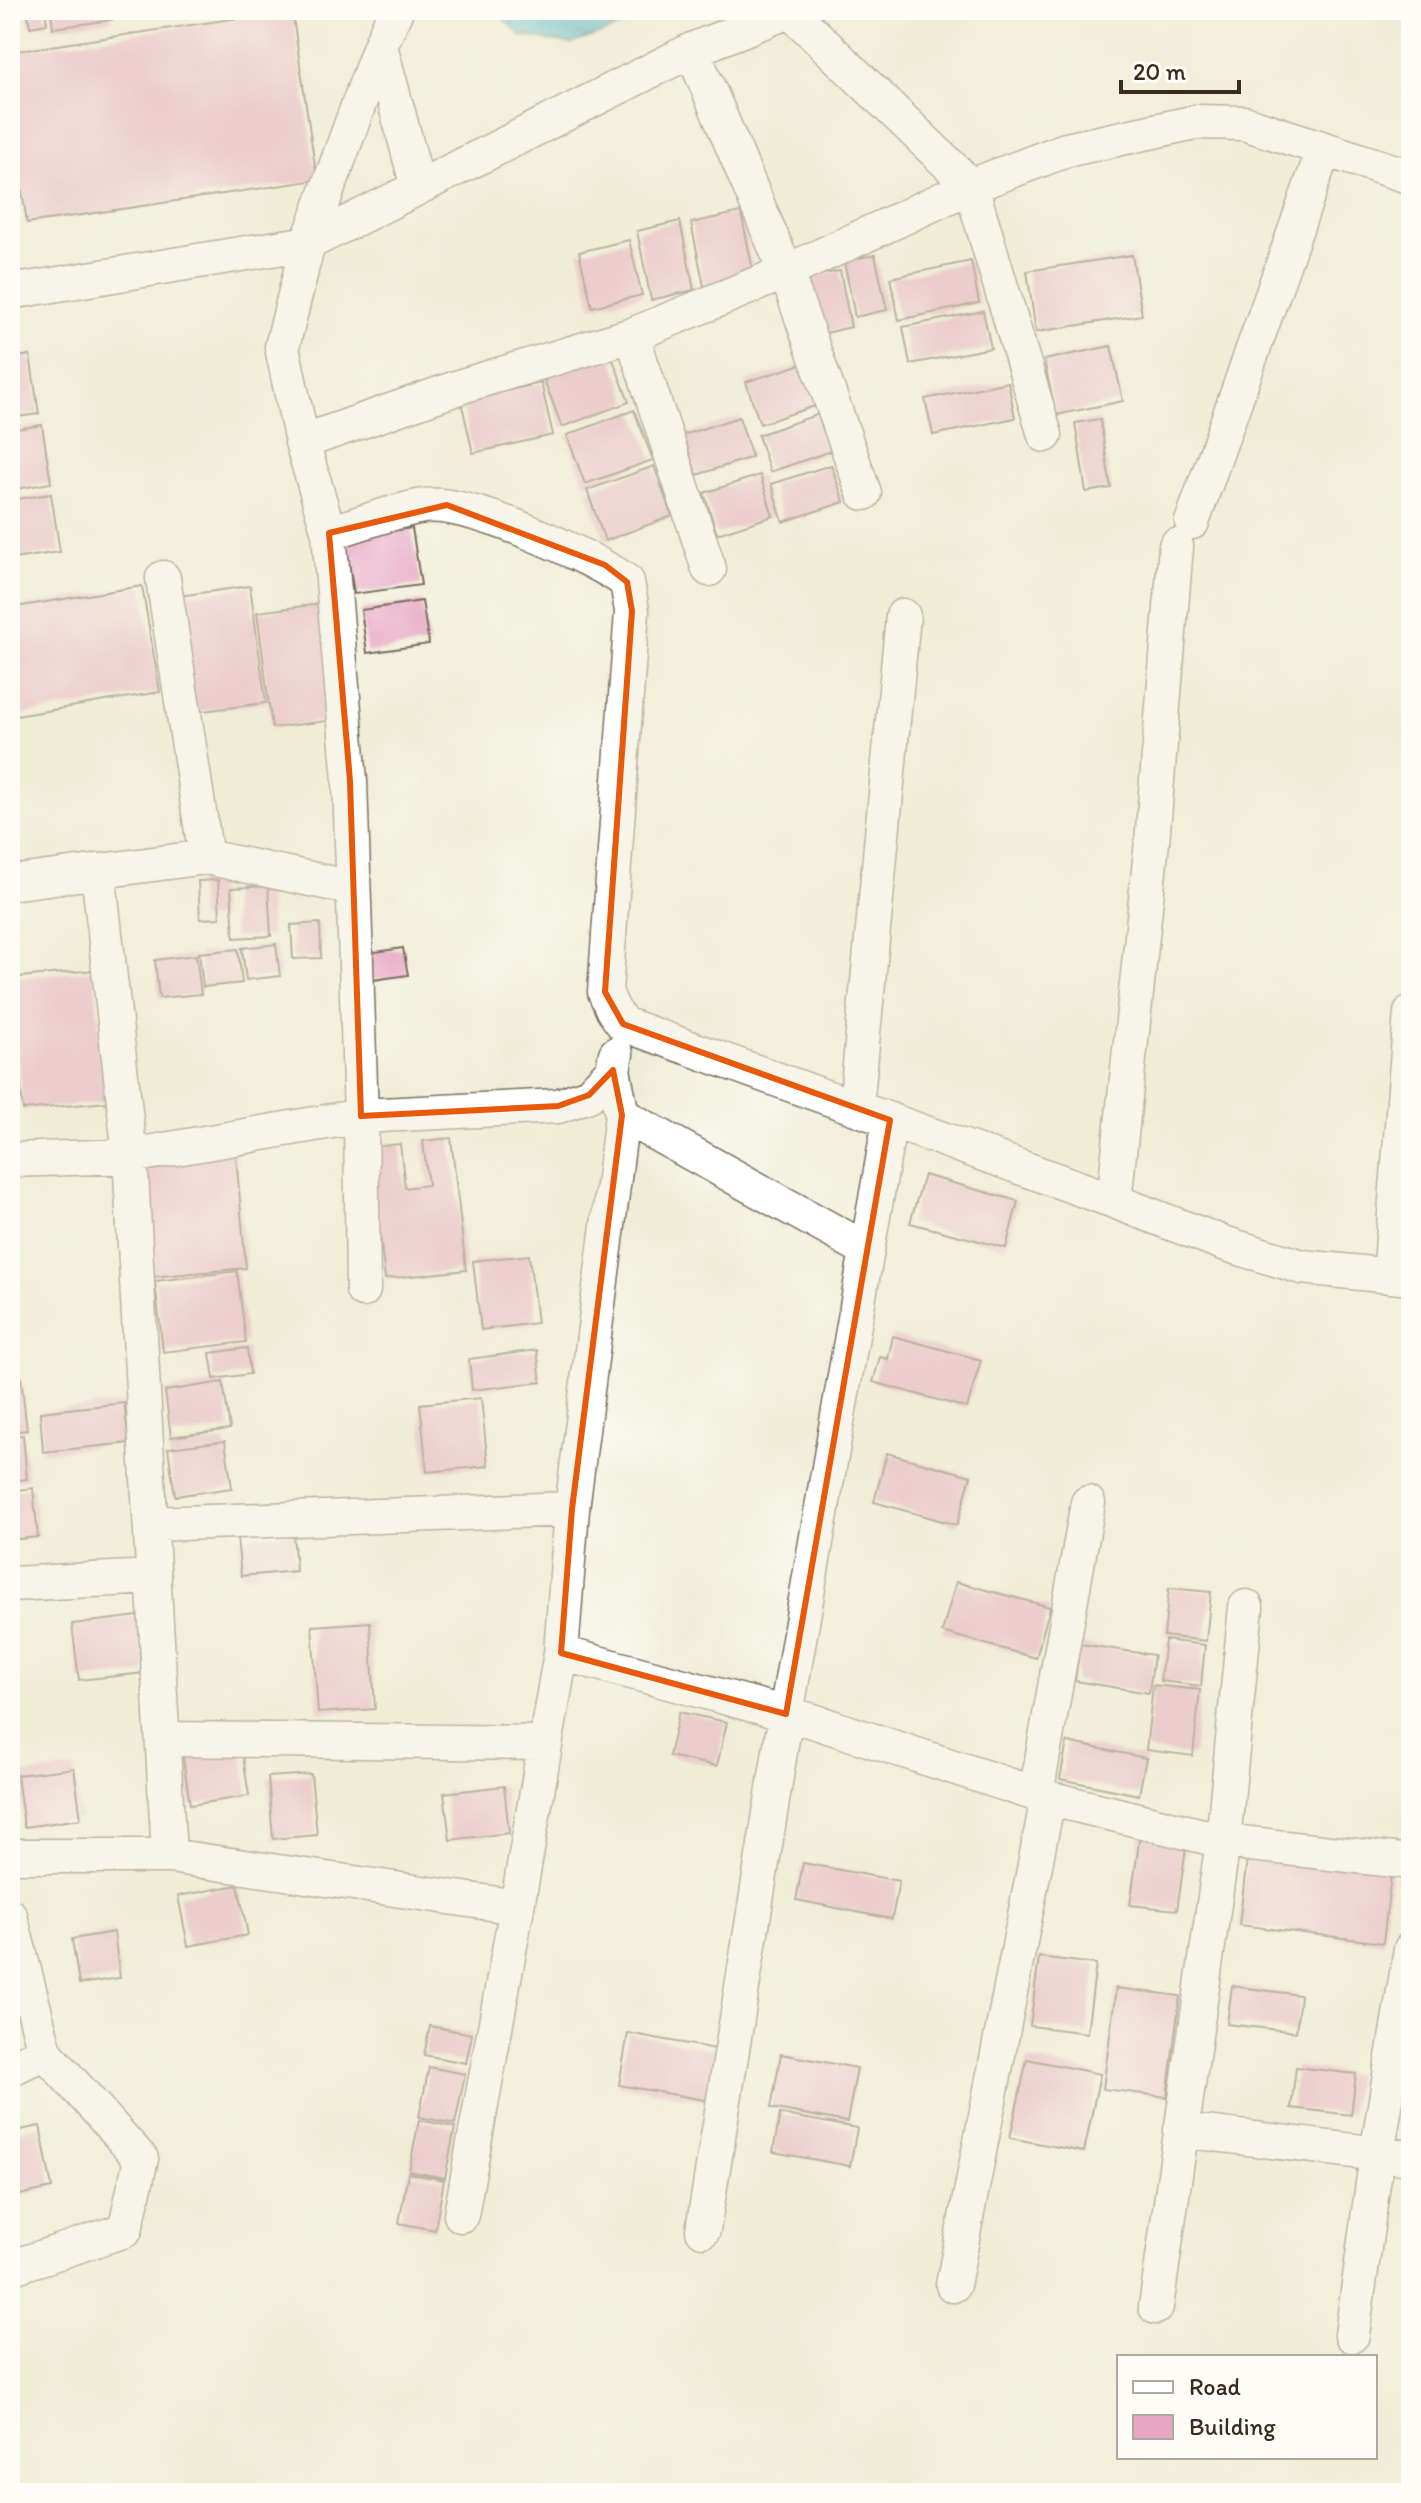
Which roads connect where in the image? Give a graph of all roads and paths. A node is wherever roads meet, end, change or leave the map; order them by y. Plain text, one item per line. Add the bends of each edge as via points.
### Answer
1 (396, 10) edge
2 (790, 10) edge
3 (380, 46) junction
4 (692, 50) junction
5 (1324, 149) junction
6 (1411, 177) edge
7 (971, 186) junction
8 (418, 187) junction
9 (308, 243) junction
10 (786, 272) junction
11 (10, 292) edge
12 (632, 335) junction
13 (1045, 435) dead end
14 (302, 442) junction
15 (864, 493) dead end
16 (329, 533) junction
17 (709, 569) dead end
18 (163, 578) dead end
19 (903, 616) dead end
20 (206, 857) junction
21 (98, 871) junction
22 (10, 883) edge
23 (353, 888) junction
24 (1411, 1013) edge
25 (623, 1024) junction
26 (613, 1070) junction
27 (856, 1107) junction
28 (622, 1115) junction
29 (361, 1116) junction
30 (890, 1120) junction
31 (130, 1156) junction
32 (10, 1160) edge
33 (1114, 1201) junction
34 (867, 1250) junction
35 (1400, 1277) edge
36 (363, 1290) dead end
37 (1088, 1503) dead end
38 (572, 1509) junction
39 (151, 1524) junction
40 (154, 1577) junction
41 (10, 1584) edge
42 (1246, 1607) dead end
43 (561, 1653) junction
44 (786, 1714) junction
45 (163, 1739) junction
46 (544, 1743) junction
47 (1042, 1796) junction
48 (1223, 1841) junction
49 (10, 1856) edge
50 (169, 1856) junction
51 (1411, 1862) edge
52 (517, 1907) junction
53 (10, 1916) edge
54 (1411, 1949) edge
55 (45, 2052) junction
56 (10, 2069) edge
57 (1181, 2130) junction
58 (1377, 2154) junction
59 (1411, 2158) edge
60 (461, 2215) dead end
61 (703, 2230) dead end
62 (10, 2268) edge
63 (953, 2285) dead end
64 (1156, 2307) dead end
65 (1352, 2335) dead end

1 - 3 street
2 - 4 street
2 - 7 street
3 - 8 street
3 - 9 street
4 - 8 street
4 - 10 street
5 - 6 street
5 - 7 street via 1244,123 1196,122 1066,150
5 - 33 street via 1184,534
7 - 10 street
7 - 13 street
8 - 9 street
9 - 11 street
9 - 14 street via 282,347
10 - 12 street
10 - 15 street
12 - 14 street
12 - 17 street
14 - 16 street
16 - 23 street via 350,781
16 - 25 street via 424,505 447,505 473,510 605,565 627,582 632,611 605,992
18 - 20 street
19 - 27 street
20 - 21 street
20 - 23 street
21 - 22 street
21 - 31 street
23 - 29 street
24 - 35 street
25 - 26 street
25 - 27 street
26 - 28 street
26 - 29 street via 589,1095 558,1106
27 - 30 street
28 - 34 street
28 - 38 street
29 - 31 street
29 - 36 street
30 - 33 street
30 - 34 street
31 - 32 street
31 - 39 street
33 - 35 street via 1302,1267
34 - 44 street
37 - 47 street
38 - 39 street
38 - 43 street
39 - 40 street
40 - 41 street
40 - 45 street
42 - 48 street
43 - 44 street
43 - 46 street
44 - 47 street
44 - 61 street
45 - 46 street
45 - 50 street
46 - 52 street
47 - 48 street
47 - 63 street
48 - 51 street
48 - 57 street
49 - 50 street
50 - 52 street
52 - 60 street
53 - 55 street
54 - 58 street
55 - 56 street
55 - 62 street via 141,2159 125,2230
57 - 58 street
57 - 64 street
58 - 59 street
58 - 65 street

